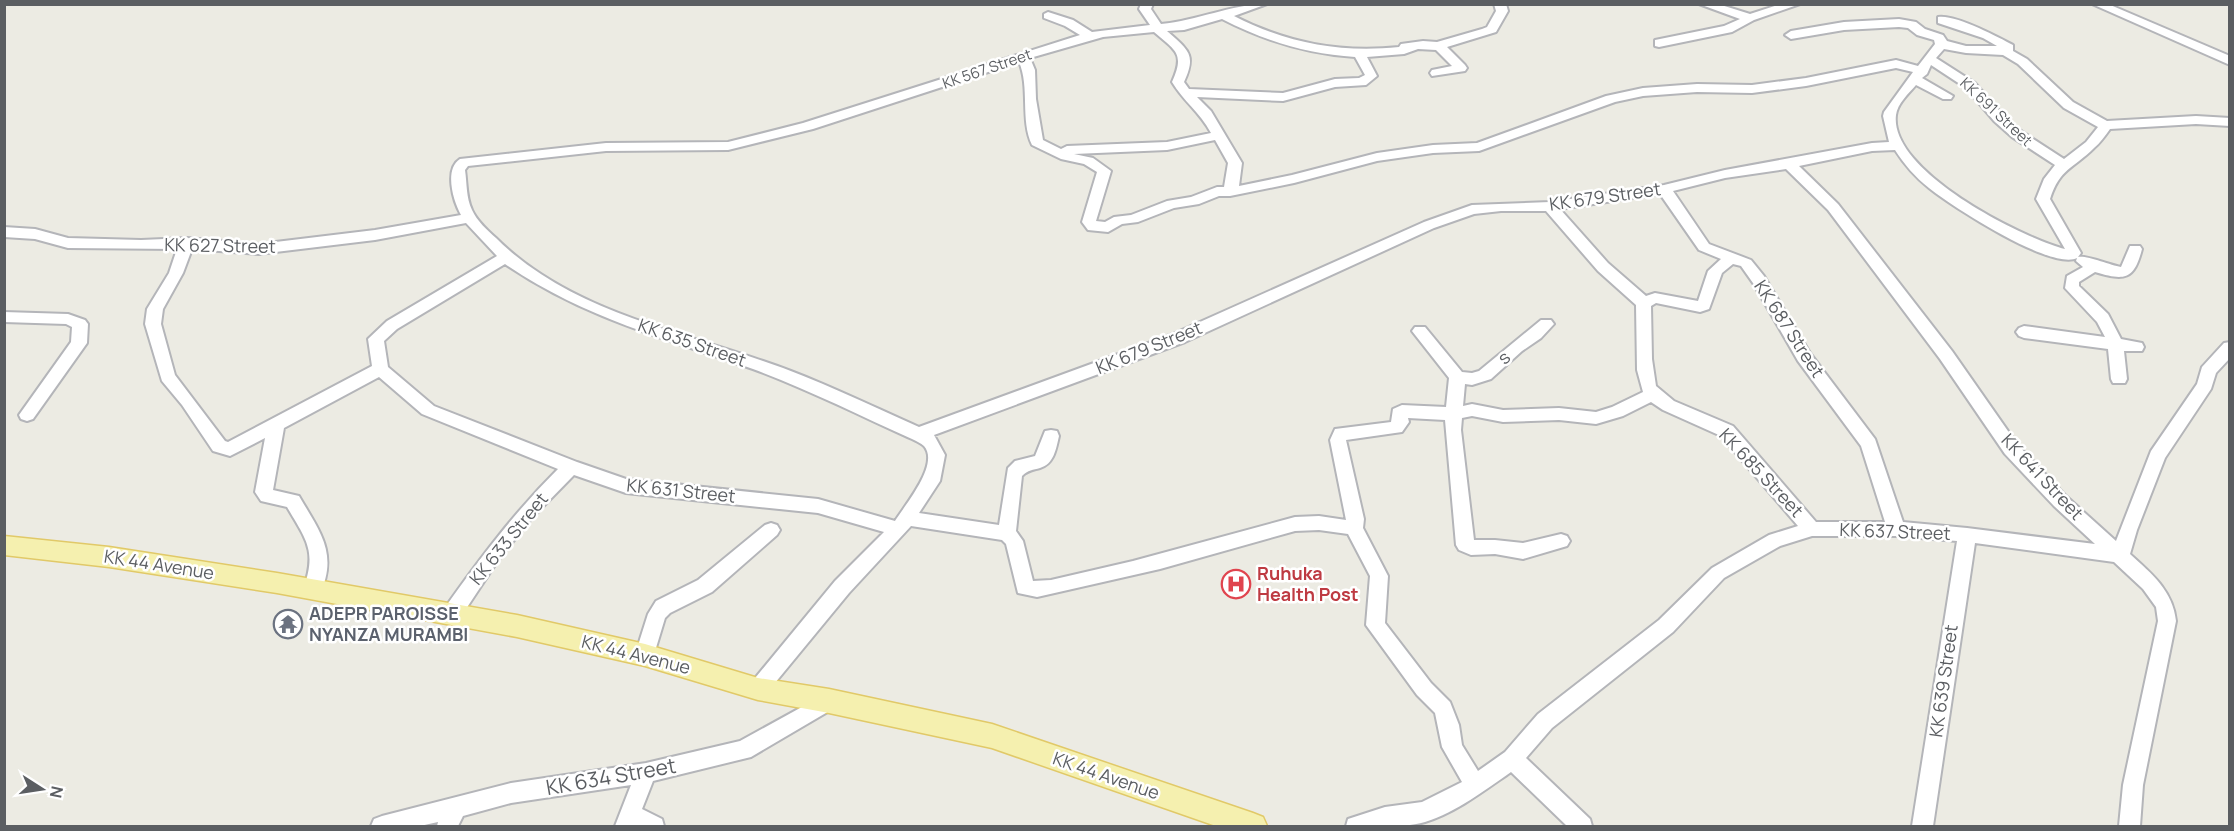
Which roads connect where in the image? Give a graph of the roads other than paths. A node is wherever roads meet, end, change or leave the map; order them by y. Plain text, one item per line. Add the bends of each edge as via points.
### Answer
1 (1147, 4) edge
2 (1262, 4) edge
3 (1500, 4) edge
4 (1704, 4) edge
5 (1795, 4) edge
6 (2097, 4) edge
7 (1224, 15) junction
8 (1048, 16) dead end
9 (1750, 18) junction
10 (1942, 20) dead end
11 (1158, 29) junction
12 (1791, 35) dead end
13 (1090, 36) junction
14 (1659, 43) dead end
15 (1942, 45) junction
16 (1440, 47) junction
17 (1359, 54) junction
18 (2012, 54) junction
19 (1023, 57) junction
20 (2229, 61) edge
21 (1922, 69) junction
22 (1436, 73) dead end
23 (1185, 93) junction
24 (1947, 96) dead end
25 (2229, 122) edge
26 (2106, 125) junction
27 (1218, 135) junction
28 (1898, 146) junction
29 (714, 148) joint
30 (1054, 150) junction
31 (1789, 164) junction
32 (2064, 164) junction
33 (1664, 189) junction
34 (1230, 192) junction
35 (1550, 206) junction
36 (470, 218) junction
37 (4, 232) edge
38 (187, 243) junction
39 (2135, 249) dead end
40 (2067, 255) junction
41 (506, 257) junction
42 (1731, 258) junction
43 (2092, 265) junction
44 (1644, 303) junction
45 (4, 317) edge
46 (1546, 324) dead end
47 (1420, 332) dead end
48 (2024, 332) dead end
49 (2117, 344) junction
50 (2136, 347) dead end
51 (2229, 347) edge
52 (380, 369) junction
53 (1457, 377) junction
54 (2119, 379) dead end
55 (1653, 394) junction
56 (1452, 414) junction
57 (27, 416) dead end
58 (276, 426) junction
59 (918, 434) junction
60 (1051, 436) dead end
61 (571, 467) junction
62 (903, 523) junction
63 (1354, 528) junction
64 (1812, 529) junction
65 (1896, 529) junction
66 (771, 530) dead end
67 (1007, 533) junction
68 (1967, 535) junction
69 (1562, 541) dead end
70 (4, 545) edge
71 (2121, 555) junction
72 (312, 590) junction
73 (451, 615) junction
74 (645, 655) junction
75 (758, 689) junction
76 (829, 701) junction
77 (1512, 759) junction
78 (646, 773) junction
79 (1475, 784) junction
80 (451, 818) edge
81 (628, 820) edge
82 (382, 826) edge
83 (654, 826) edge
84 (1253, 826) edge
85 (1356, 826) edge
86 (1582, 826) edge
87 (1923, 826) edge
88 (2130, 826) edge

1 - 11 street via 1145,9
2 - 7 street, KK 567 Street
3 - 16 street via 1502,11 1492,29
4 - 9 street
5 - 9 street
6 - 20 street
7 - 11 street, KK 567 Street
7 - 17 street via 1313,51
8 - 13 street
9 - 14 street via 1728,29
10 - 18 street via 1987,35
11 - 13 street, KK 567 Street
11 - 23 street via 1184,56 1186,65 1178,82
12 - 15 street via 1844,26 1899,23 1939,38
13 - 19 street, KK 567 Street
15 - 18 street via 1966,50 1989,48
15 - 21 street
16 - 17 street via 1414,45 1405,46 1404,50
16 - 22 street via 1461,68
17 - 23 street via 1371,73 1362,82 1335,83 1283,97
18 - 26 street via 2064,100
19 - 29 street, KK 567 Street via 808,126
19 - 30 street via 1029,70 1037,142
21 - 24 street
21 - 28 street via 1891,110 1889,117
21 - 32 street, KK 691 Street via 1956,73 2015,133
21 - 34 street via 1896,64 1752,89 1706,87 1643,92 1611,99 1479,147 1377,157
23 - 27 street via 1205,111
25 - 26 street
26 - 32 street via 2088,147
27 - 30 street via 1167,146
27 - 34 street via 1234,163
28 - 31 street, KK 679 Street via 1872,147
28 - 40 street via 1916,170 1968,209 2007,233
29 - 36 street, KK 635 Street via 606,147 465,162 458,170
30 - 34 street via 1104,171 1090,213 1093,227 1107,227 1216,191
31 - 33 street, KK 679 Street
31 - 71 street, KK 641 Street via 1833,207 1946,355 2011,449 2060,501
32 - 40 street via 2048,180 2043,200 2074,253
33 - 35 street, KK 679 Street
33 - 42 street, KK 687 Street via 1704,247
35 - 44 street via 1603,267
35 - 59 street, KK 679 Street via 1473,210 1428,225 1179,338
36 - 38 street, KK 627 Street via 274,249
36 - 41 street, KK 635 Street
37 - 38 street, KK 627 Street via 35,234 68,243
38 - 58 street via 176,273 155,309 153,324 168,377 224,449
39 - 43 street via 2125,272
40 - 43 street
41 - 52 street via 381,333 376,339
41 - 59 street, KK 635 Street via 553,288 622,319 794,378
42 - 44 street via 1714,271 1704,305 1656,298
42 - 65 street, KK 687 Street via 1746,263 1759,280 1804,357 1869,444
43 - 49 street via 2088,272 2072,280 2072,288 2106,321
44 - 55 street via 1647,384
45 - 57 street via 58,318 80,324 78,343
46 - 53 street, s via 1481,378
47 - 53 street
48 - 49 street
49 - 50 street
49 - 54 street
51 - 71 street via 2208,371 2205,386 2157,456
52 - 58 street
52 - 61 street, KK 631 Street via 428,410
53 - 56 street
55 - 56 street via 1596,418 1559,414 1503,416 1472,410
55 - 64 street, KK 685 Street via 1671,407 1727,431
56 - 63 street via 1402,411 1396,428 1341,434 1338,440
56 - 69 street via 1465,545 1523,551
58 - 72 street via 264,492 267,496 290,499 299,511 320,561
59 - 62 street, KK 635 Street via 930,441 937,455 931,480
60 - 67 street via 1041,460 1021,466 1014,473
61 - 62 street, KK 631 Street via 626,486 818,506
61 - 73 street, KK 633 Street via 526,513
62 - 67 street, KK 631 Street
62 - 75 street, KK 635 Street via 842,587
63 - 67 street via 1295,524 1154,565 1030,589 1025,587 1014,541
63 - 79 street via 1379,576 1375,625 1443,708 1452,747
64 - 65 street, KK 637 Street
64 - 77 street, KK 637 Street via 1775,540 1718,573 1666,626 1545,721
65 - 68 street, KK 637 Street
66 - 74 street via 705,586 663,607
68 - 71 street, KK 637 Street
68 - 87 street, KK 639 Street
70 - 72 main road, KK 44 Avenue via 109,557
71 - 88 street, KK 641 Street via 2150,583 2165,605 2167,621 2133,785
72 - 73 main road, KK 44 Avenue
73 - 74 main road, KK 44 Avenue
74 - 75 main road, KK 44 Avenue
75 - 76 main road, KK 44 Avenue
76 - 78 street, KK 634 Street via 744,750
76 - 84 main road, KK 44 Avenue via 993,736
77 - 79 street, KK 637 Street
77 - 86 street
78 - 80 street, KK 634 Street via 511,793
78 - 81 street
79 - 85 street, KK 637 Street via 1424,812 1384,816
80 - 82 street, KK 634 Street
81 - 83 street

